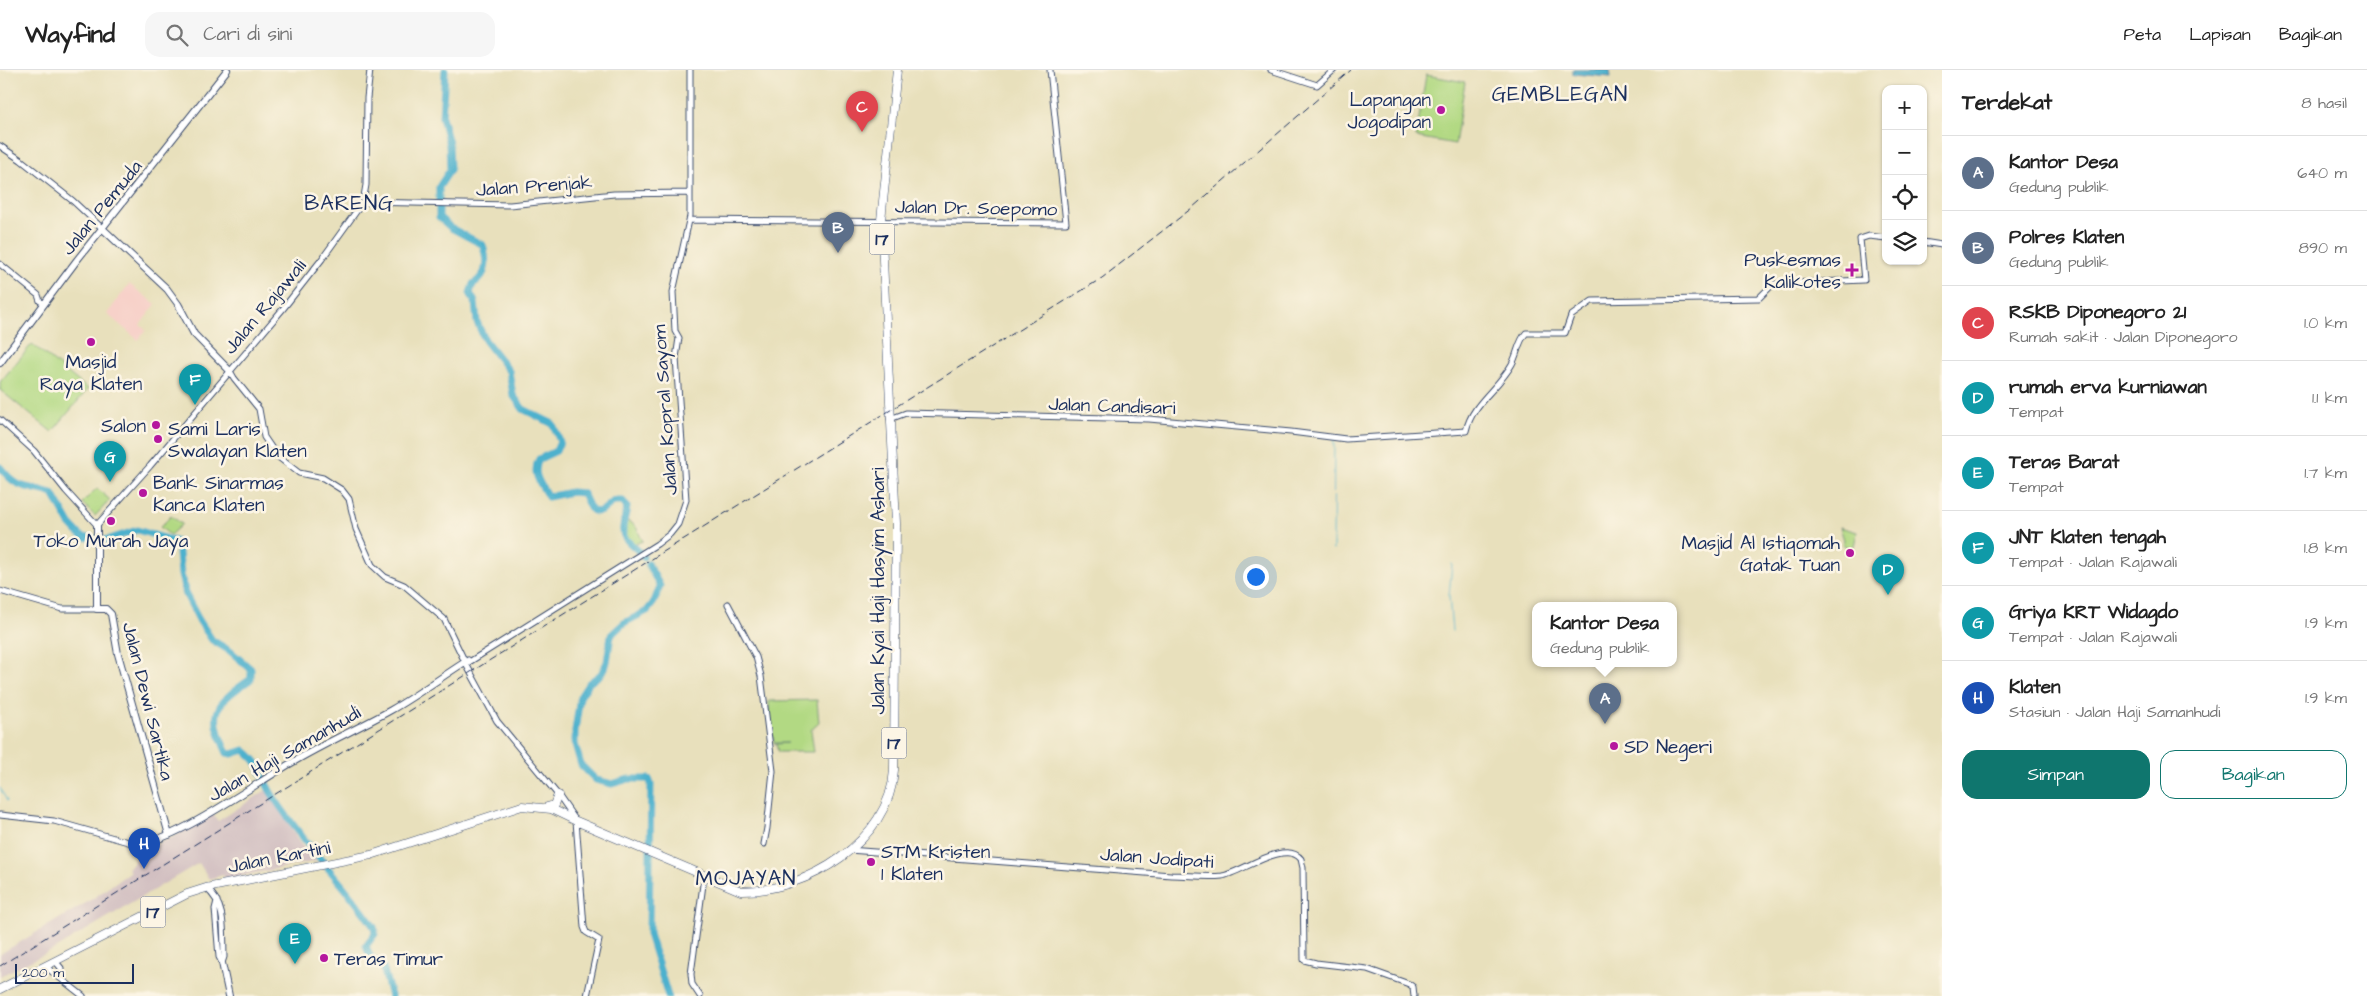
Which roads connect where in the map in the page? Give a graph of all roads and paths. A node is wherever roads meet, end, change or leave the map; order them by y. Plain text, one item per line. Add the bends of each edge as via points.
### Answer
1 (227, 70) edge
2 (370, 70) edge
3 (690, 70) edge
4 (896, 70) edge
5 (1050, 70) edge
6 (1271, 70) edge
7 (1334, 70) edge
8 (0, 146) edge
9 (690, 193) junction
10 (364, 199) junction
11 (690, 220) junction
12 (881, 220) junction
13 (103, 229) junction
14 (1882, 238) edge
15 (1927, 243) edge
16 (1942, 245) edge
17 (0, 264) edge
18 (46, 301) junction
19 (0, 363) edge
20 (230, 371) junction
21 (890, 419) junction
22 (0, 420) edge
23 (97, 525) junction
24 (0, 591) edge
25 (728, 604) dead end
26 (98, 609) junction
27 (465, 663) junction
28 (558, 795) junction
29 (542, 807) junction
30 (0, 815) edge
31 (576, 821) junction
32 (169, 835) junction
33 (135, 844) joint
34 (764, 844) dead end
35 (849, 850) junction
36 (704, 877) junction
37 (224, 884) junction
38 (206, 888) junction
39 (216, 898) junction
40 (222, 908) junction
41 (215, 909) junction
42 (56, 962) junction
43 (222, 963) junction
44 (46, 967) junction
45 (61, 978) junction
46 (0, 989) edge
47 (83, 996) edge
48 (229, 996) edge
49 (587, 996) edge
50 (700, 996) edge
51 (1414, 996) edge

1 - 13 main road, Jalan Pemuda
2 - 10 street
3 - 9 street, Jalan Kopral Sayom
4 - 12 highway, 17
5 - 12 street, Jalan Dr. Soepomo via 1066,223
6 - 7 street via 1317,85
8 - 13 street
9 - 10 street, Jalan Prenjak via 614,194 510,206
9 - 11 street, Jalan Kopral Sayom
10 - 20 street, Jalan Rajawali via 317,266
11 - 12 street
11 - 27 street, Jalan Kopral Sayom via 673,292 675,331 679,338 676,358 686,500 683,513 674,530 642,553
12 - 21 highway, Jalan Kyai Haji Hasyim Ashari / 17
13 - 18 main road, Jalan Pemuda
13 - 20 main road via 167,289 194,334
14 - 21 street, Jalan Candisari via 1860,239 1864,280 1773,284 1759,298 1592,301 1571,316 1564,332 1526,332 1512,366 1472,415 1466,431 1346,439 1149,419 906,413
15 - 16 street
17 - 18 street via 38,295 45,295
18 - 19 main road, Jalan Pemuda
20 - 23 street, Jalan Rajawali
20 - 27 street via 259,409 266,442 289,467 303,475 323,478 342,490 349,498 356,529 372,565 385,577 404,584 444,619
21 - 35 highway, Jalan Kyai Haji Hasyim Ashari / 17 via 896,547 893,776 889,798 879,818
22 - 23 street via 34,451
23 - 26 main road, Jalan Dewi Sartika
24 - 26 street via 62,609
25 - 34 street via 756,657 761,676 773,771
26 - 32 main road, Jalan Dewi Sartika via 106,609 111,614 118,654
27 - 28 street via 497,721
27 - 32 main road, Jalan Haji Samanhudi via 392,709
28 - 29 highway via 554,806
28 - 31 street
29 - 31 highway, Jalan Kartini / 17 via 551,808
29 - 37 highway, Jalan Kartini / 17 via 519,807 387,850
30 - 33 street via 54,822
31 - 36 highway, Jalan Kyai Haji Hasyim Ashari / 17
31 - 49 street via 584,927 598,940
32 - 33 main road, Jalan Haji Samanhudi
35 - 36 highway, Jalan Kyai Haji Hasyim Ashari / 17 via 823,869 763,891 741,891
35 - 51 street, Jalan Jodipati via 1216,876 1274,854 1295,855 1302,862 1304,960 1378,972 1405,982 1413,988
36 - 50 street via 691,974 692,984
37 - 38 highway, Jalan Kartini / 17
37 - 39 street
38 - 39 street
38 - 42 highway, Jalan Kartini / 17 via 187,894
39 - 40 street
39 - 41 street
40 - 41 street
40 - 43 street
41 - 43 street via 218,957
42 - 44 highway, Jalan Kartini / 17
42 - 45 street via 61,968
43 - 48 main road
44 - 45 street
44 - 46 highway, Jalan Kartini / 17
45 - 47 street

